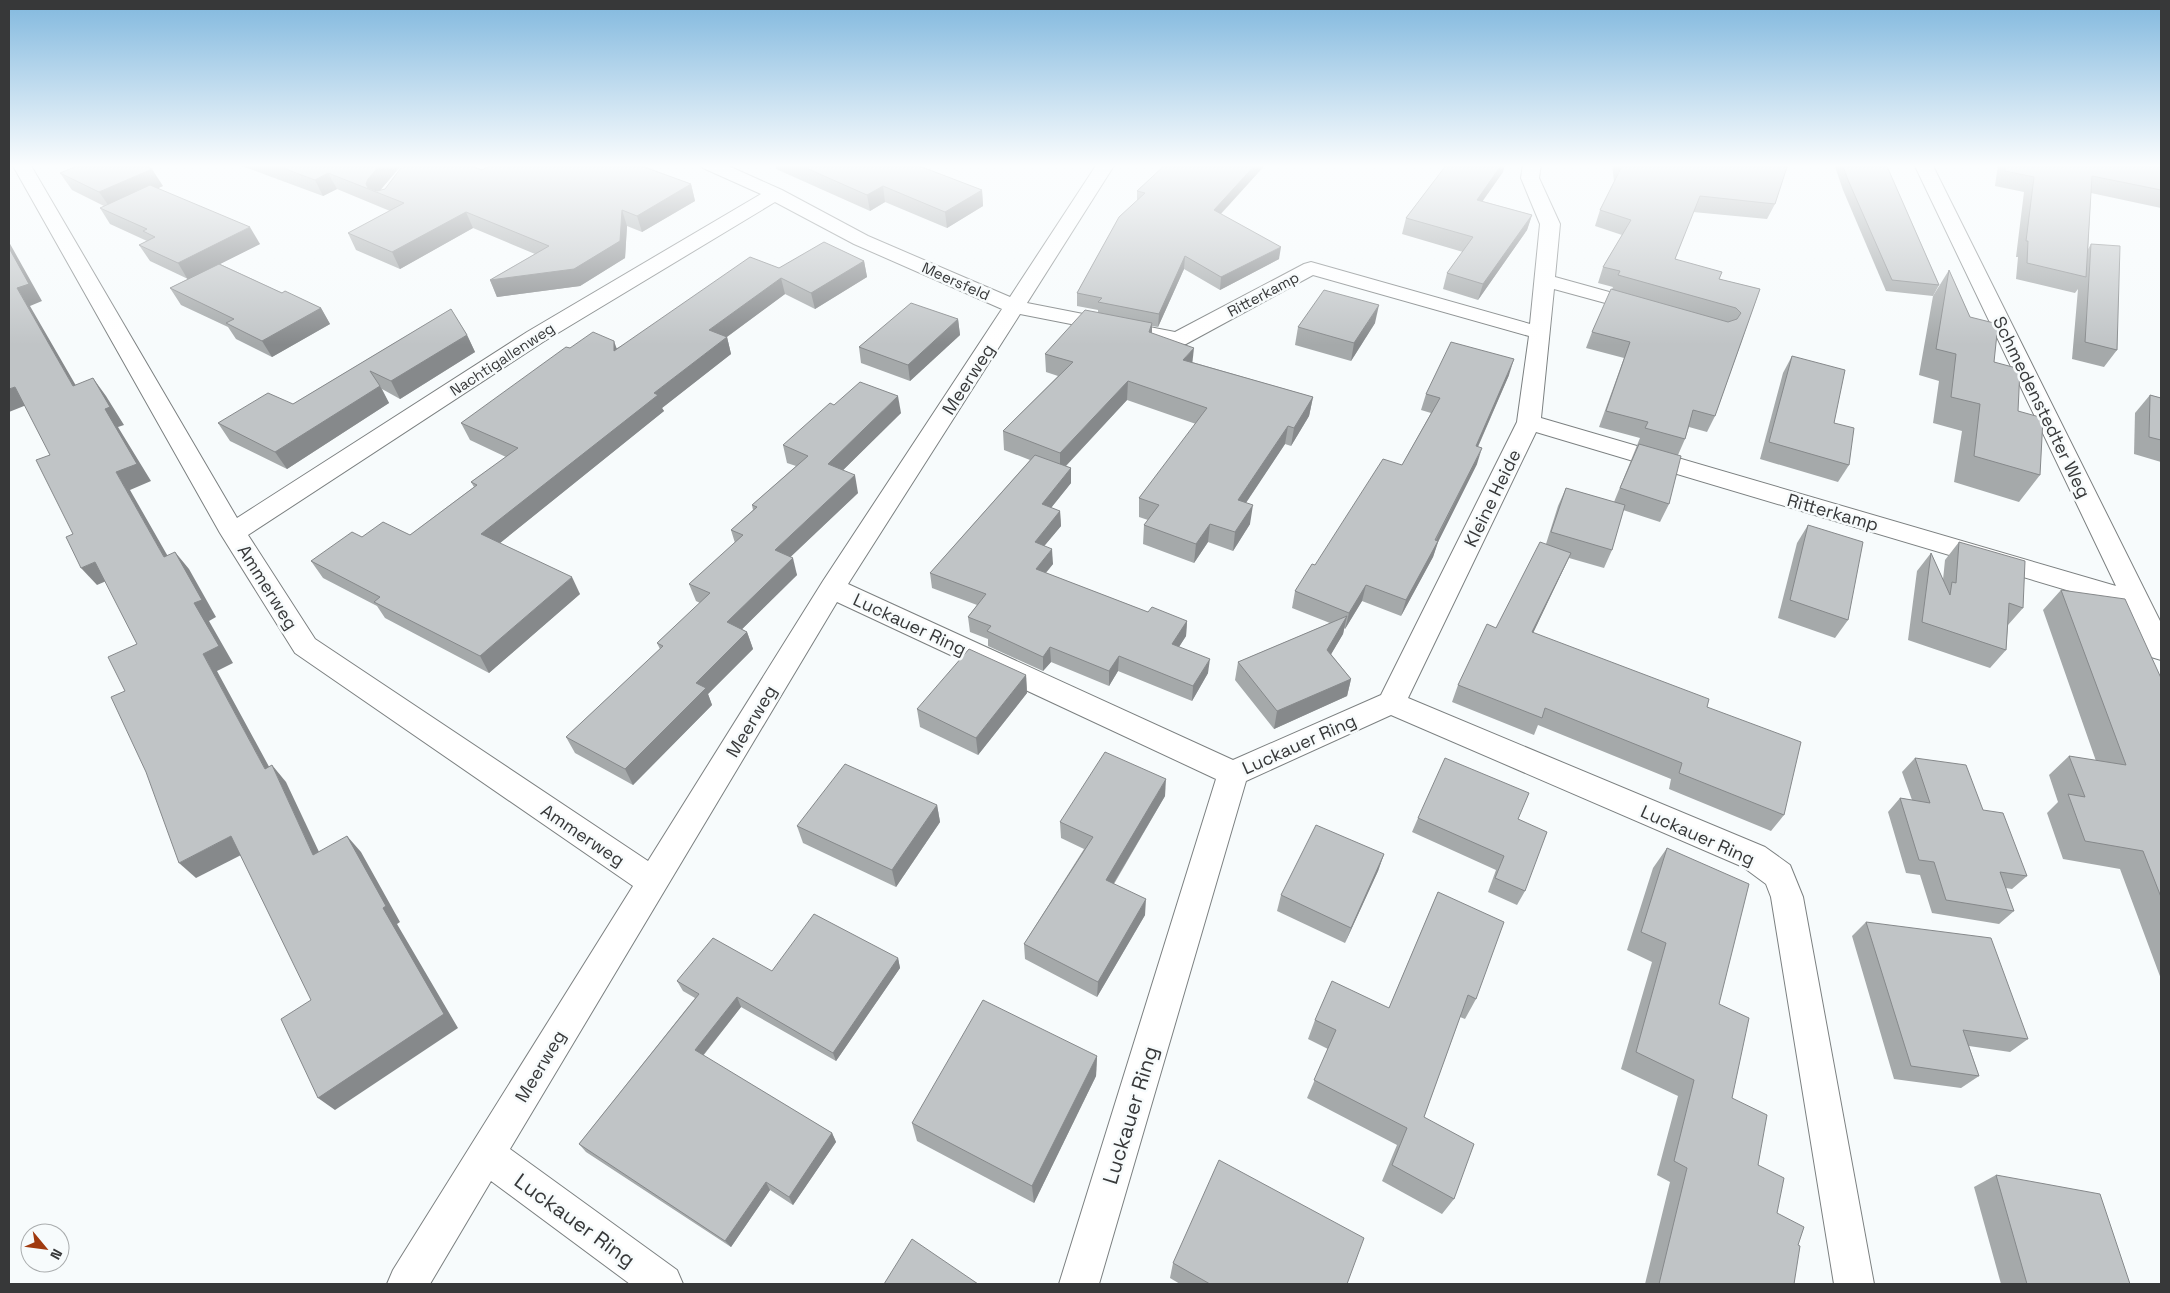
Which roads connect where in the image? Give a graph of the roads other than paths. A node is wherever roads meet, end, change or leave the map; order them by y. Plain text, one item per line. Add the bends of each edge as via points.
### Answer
1 (56, 224) edge
2 (724, 224) edge
3 (832, 224) edge
4 (1068, 224) edge
5 (1550, 224) edge
6 (1952, 224) edge
7 (1545, 280) junction
8 (1015, 307) junction
9 (1656, 311) edge
10 (1540, 333) junction
11 (1530, 422) junction
12 (233, 533) junction
13 (832, 588) junction
14 (2136, 601) junction
15 (2161, 650) edge
16 (1392, 703) junction
17 (1233, 772) junction
18 (653, 882) junction
19 (487, 1155) junction
20 (407, 1284) edge
21 (663, 1284) edge
22 (1079, 1284) edge
23 (1854, 1284) edge

1 - 12 street, Ammerweg
2 - 12 street, Nachtigallenweg via 535,337
3 - 8 street, Meersfeld
4 - 8 street, Meerweg
5 - 7 street, Kleine Heide
6 - 14 street, Schmedenstedter Weg
7 - 9 street
7 - 10 street, Kleine Heide
8 - 10 street, Ritterkamp via 1178,339 1311,268
8 - 13 street, Meerweg
10 - 11 street, Kleine Heide
11 - 14 street, Ritterkamp
11 - 16 street, Kleine Heide
12 - 18 street, Ammerweg via 305,646
13 - 17 street, Luckauer Ring
13 - 18 street, Meerweg
14 - 15 street, Schmedenstedter Weg
16 - 17 street, Luckauer Ring
16 - 23 street, Luckauer Ring via 1754,857 1779,875 1788,897
17 - 22 street, Luckauer Ring
18 - 19 street, Meerweg
19 - 20 street, Meerweg
19 - 21 street, Luckauer Ring

